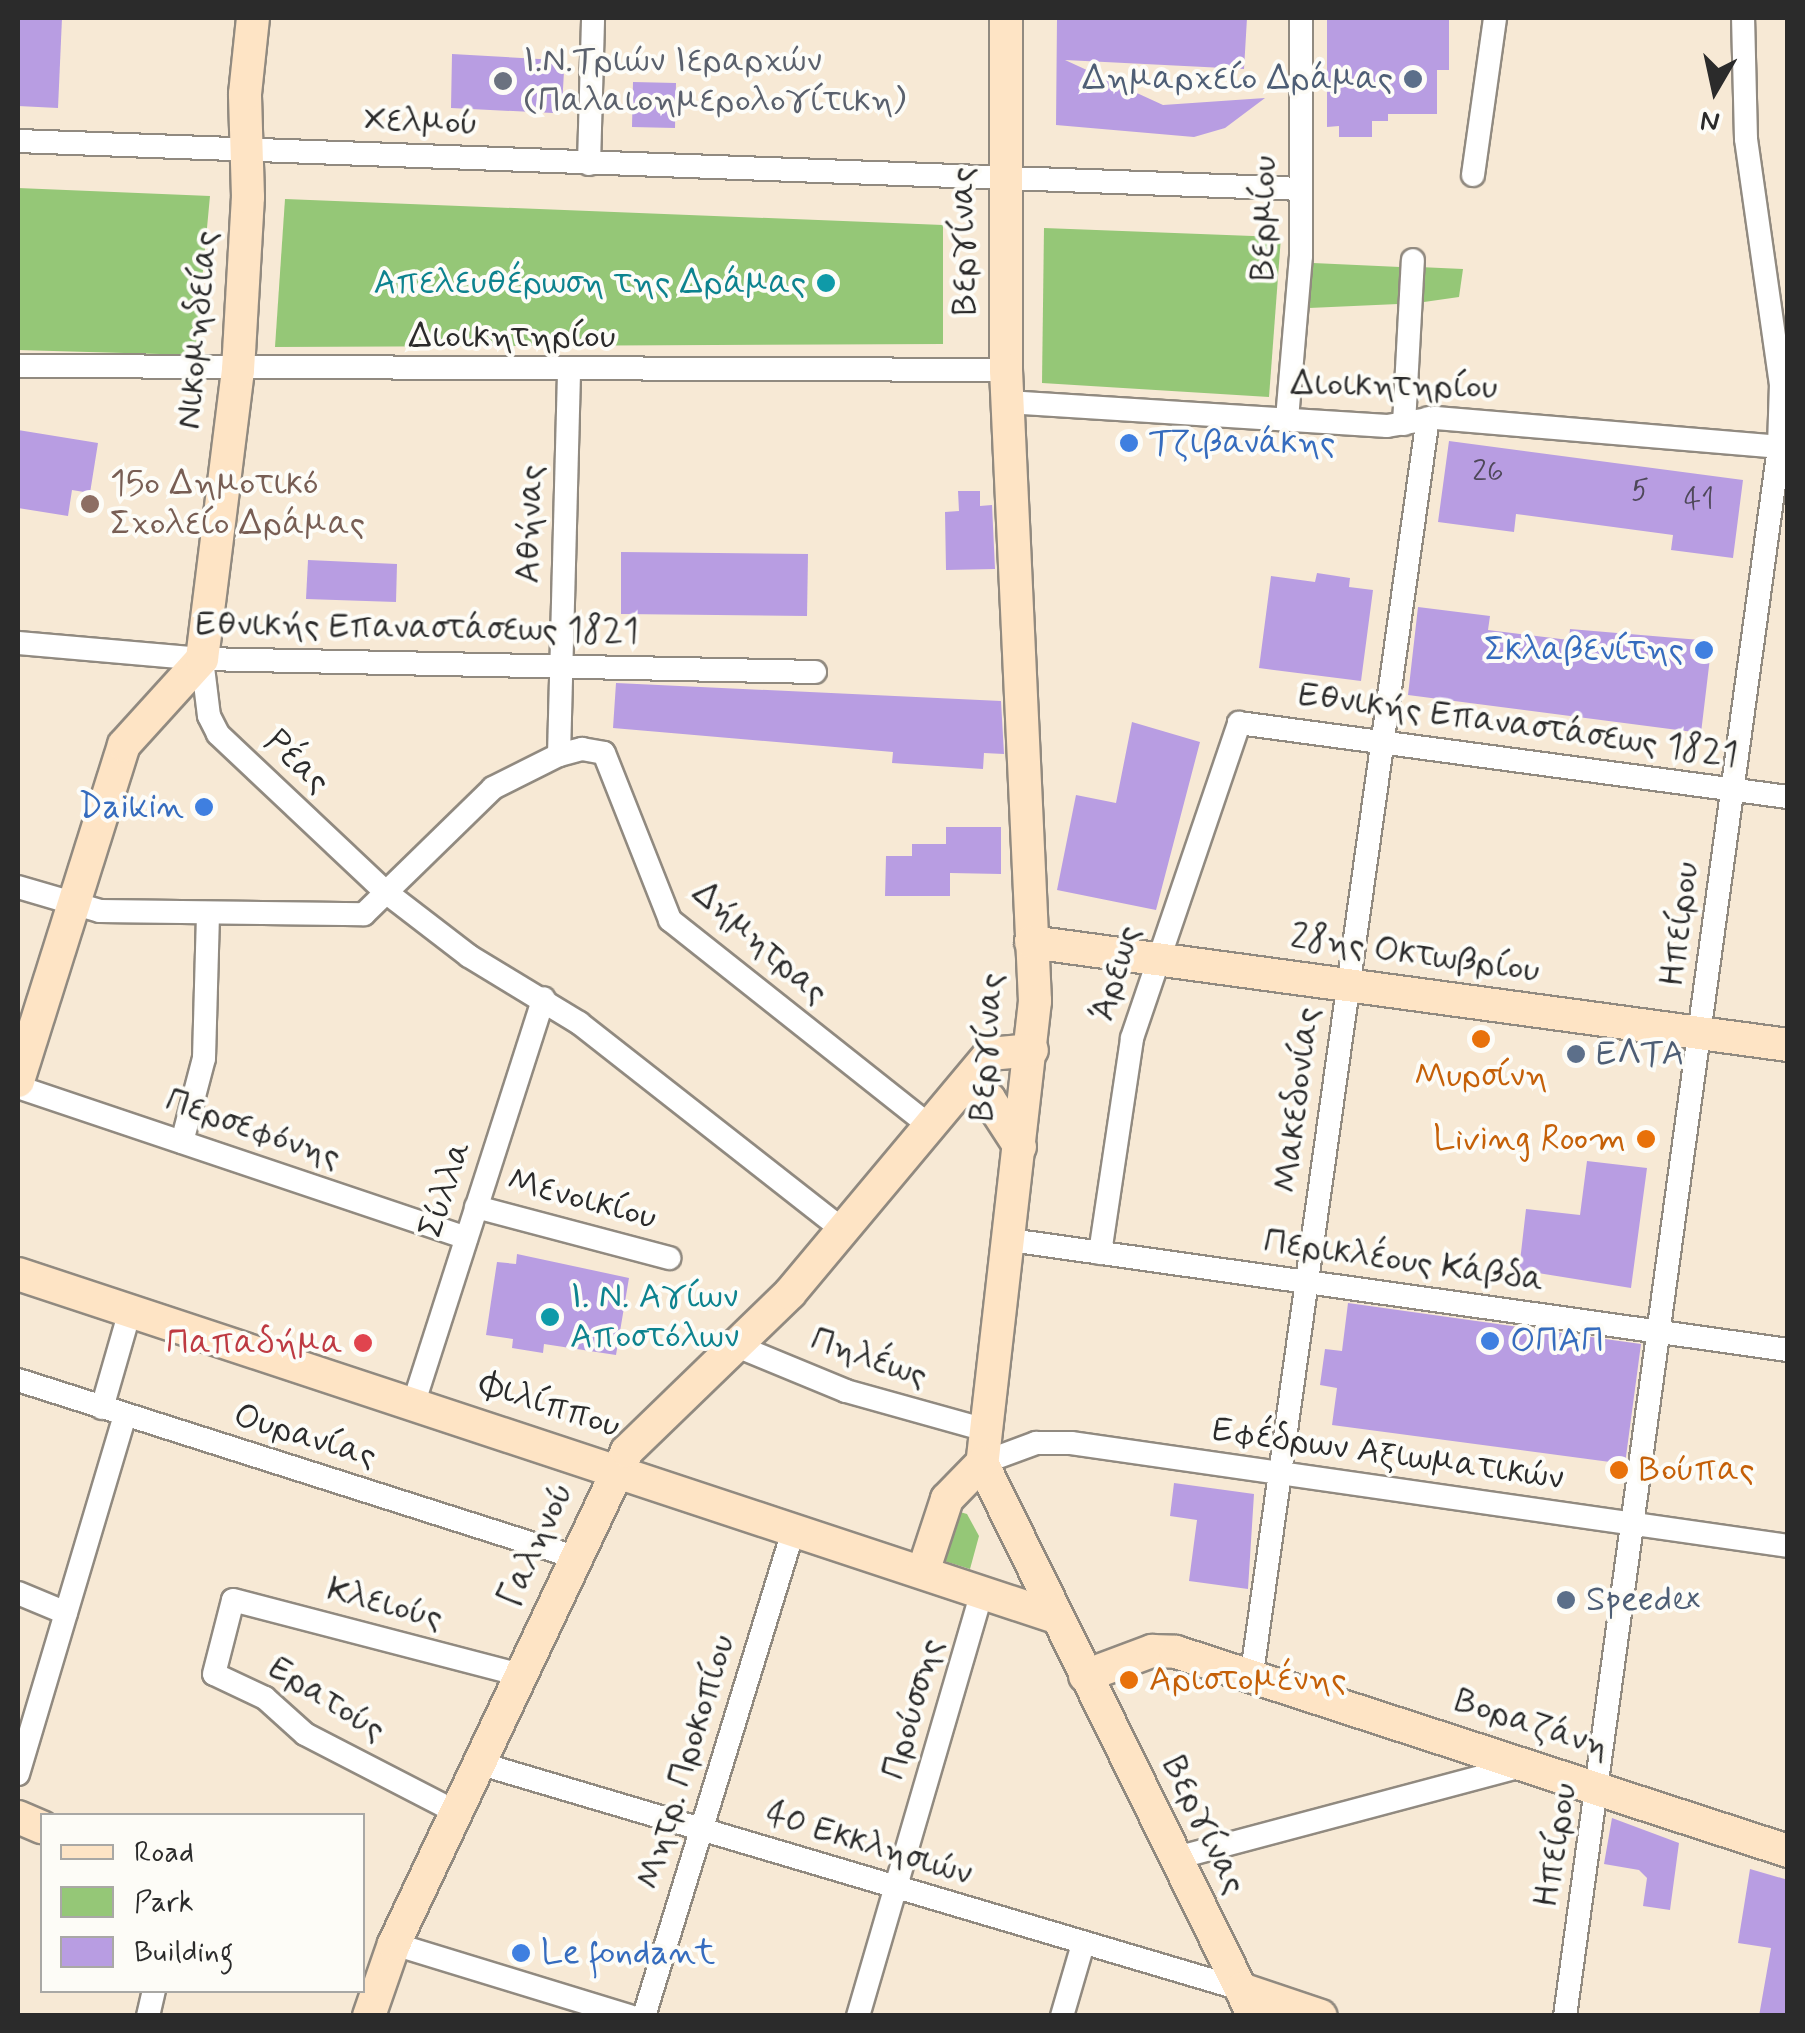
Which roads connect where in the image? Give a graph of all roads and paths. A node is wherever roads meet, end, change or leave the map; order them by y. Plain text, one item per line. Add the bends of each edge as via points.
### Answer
1 (253, 18) edge
2 (593, 18) edge
3 (1006, 18) edge
4 (1301, 18) edge
5 (1494, 18) edge
6 (1742, 18) edge
7 (18, 141) edge
8 (246, 150) junction
9 (589, 164) junction
10 (1473, 176) dead end
11 (1003, 179) junction
12 (1301, 189) junction
13 (1413, 260) dead end
14 (18, 366) edge
15 (238, 370) junction
16 (570, 372) junction
17 (1007, 386) junction
18 (1428, 418) junction
19 (1287, 420) junction
20 (1404, 424) junction
21 (1778, 447) junction
22 (18, 643) edge
23 (202, 658) junction
24 (561, 667) junction
25 (815, 672) dead end
26 (1239, 723) joint
27 (1378, 741) junction
28 (559, 755) junction
29 (1732, 790) junction
30 (1788, 797) edge
31 (18, 887) edge
32 (387, 892) junction
33 (72, 905) junction
34 (208, 913) junction
35 (1032, 942) junction
36 (1156, 959) junction
37 (1346, 985) junction
38 (544, 998) junction
39 (1702, 1033) junction
40 (1788, 1045) edge
41 (1032, 1050) junction
42 (18, 1084) edge
43 (962, 1088) junction
44 (930, 1126) junction
45 (182, 1142) junction
46 (1020, 1148) junction
47 (476, 1207) junction
48 (843, 1230) junction
49 (466, 1238) junction
50 (1010, 1240) junction
51 (1100, 1253) junction
52 (669, 1258) dead end
53 (18, 1274) edge
54 (1309, 1283) junction
55 (130, 1311) junction
56 (1662, 1334) junction
57 (737, 1346) junction
58 (1788, 1350) edge
59 (18, 1380) edge
60 (414, 1402) junction
61 (102, 1408) junction
62 (126, 1416) junction
63 (982, 1429) junction
64 (982, 1463) junction
65 (615, 1469) junction
66 (1281, 1474) junction
67 (1637, 1525) junction
68 (794, 1528) junction
69 (1788, 1546) edge
70 (574, 1557) junction
71 (923, 1572) junction
72 (982, 1592) junction
73 (18, 1593) edge
74 (66, 1613) junction
75 (1056, 1617) junction
76 (1252, 1672) junction
77 (214, 1674) joint
78 (520, 1675) junction
79 (1085, 1676) junction
80 (478, 1763) junction
81 (1528, 1764) junction
82 (18, 1774) edge
83 (1600, 1789) junction
84 (456, 1812) junction
85 (702, 1830) junction
86 (1788, 1851) edge
87 (1176, 1858) junction
88 (899, 1889) junction
89 (378, 1943) edge
90 (1082, 1944) junction
91 (1248, 2002) edge
92 (369, 2016) edge
93 (628, 2016) edge
94 (644, 2016) edge
95 (858, 2016) edge
96 (1062, 2016) edge
97 (1320, 2016) edge
98 (1565, 2016) edge

1 - 8 street, Νικομηδείας
2 - 9 street
3 - 11 street, Βεργίνας
4 - 12 street, Βερμίου
5 - 10 street
6 - 21 street, Ηπείρου via 1746,139 1782,390
7 - 8 street, Χελμού
8 - 9 street, Χελμού
8 - 15 street, Νικομηδείας
9 - 11 street, Χελμού
11 - 12 street, Χελμού
11 - 17 street, Βεργίνας
12 - 19 street, Βερμίου
13 - 20 street
14 - 15 street, Διοικητηρίου
15 - 16 street, Διοικητηρίου
15 - 23 street, Νικομηδείας
16 - 17 street, Διοικητηρίου
16 - 24 street, Αθήνας
17 - 19 street, Διοικητηρίου
17 - 35 street, Βεργίνας
18 - 20 street, Διοικητηρίου
18 - 21 street, Διοικητηρίου
18 - 27 street, Μακεδονίας
19 - 20 street, Διοικητηρίου
21 - 29 street, Ηπείρου
22 - 23 street, Εθνικής Επαναστάσεως 1821
23 - 24 street, Εθνικής Επαναστάσεως 1821
23 - 32 street, Ρέας via 209,716 218,734
23 - 33 street via 124,745
24 - 25 street, Εθνικής Επαναστάσεως 1821
24 - 28 street, Αθήνας
26 - 27 street, Εθνικής Επαναστάσεως 1821
26 - 36 street, Άρεως
27 - 29 street, Εθνικής Επαναστάσεως 1821
27 - 37 street, Μακεδονίας
28 - 32 street via 493,788
28 - 44 street, Δήμητρας via 582,748 604,753 670,920
29 - 30 street, Εθνικής Επαναστάσεως 1821
29 - 39 street, Ηπείρου
31 - 33 street
32 - 34 street via 364,914
32 - 38 street via 469,956
33 - 34 street
33 - 42 street
34 - 45 street via 204,1058
35 - 36 street, 28ης Οκτωβρίου
35 - 41 street, Βεργίνας
36 - 37 street, 28ης Οκτωβρίου
36 - 51 street, Άρεως via 1128,1058
37 - 39 street, 28ης Οκτωβρίου
37 - 54 street, Μακεδονίας
38 - 47 street, Σύλλα
38 - 48 street
39 - 40 street, 28ης Οκτωβρίου
39 - 56 street, Ηπείρου
41 - 43 street, Γαληνού via 990,1054
41 - 46 street, Βεργίνας
42 - 45 street, Περσεφόνης
43 - 44 street, Γαληνού
43 - 46 street via 988,1099
44 - 48 street, Γαληνού
45 - 49 street, Περσεφόνης
46 - 50 street, Βεργίνας
47 - 49 street, Σύλλα
47 - 52 street, Μενοικίου
48 - 57 street, Γαληνού
49 - 60 street, Σύλλα
50 - 51 street, Περικλέους Κάβδα
50 - 63 street, Βεργίνας
51 - 54 street, Περικλέους Κάβδα
53 - 55 street, Φιλίππου
54 - 56 street, Περικλέους Κάβδα
54 - 66 street, Μακεδονίας
55 - 60 street, Φιλίππου
55 - 61 street
56 - 58 street, Περικλέους Κάβδα
56 - 67 street, Ηπείρου
57 - 63 street, Πηλέως via 846,1391
57 - 65 street, Γαληνού
59 - 61 street, Ουρανίας
60 - 65 street, Φιλίππου
61 - 62 street, Ουρανίας
62 - 70 street, Ουρανίας
62 - 74 street
63 - 64 street, Βεργίνας
64 - 66 street, Εφέδρων Αξιωματικών via 1054,1442
64 - 71 street via 946,1500
64 - 75 street, Βεργίνας
65 - 68 street, Φιλίππου
65 - 70 street, Γαληνού
66 - 67 street, Εφέδρων Αξιωματικών
66 - 76 street, Μακεδονίας
67 - 69 street, Εφέδρων Αξιωματικών
67 - 83 street, Ηπείρου
68 - 71 street, Φιλίππου
68 - 85 street, Μητρ. Προκοπίου
70 - 78 street, Γαληνού
71 - 72 street, Φιλίππου
72 - 75 street, Φιλίππου
72 - 88 street, Προύσσης
73 - 74 street
74 - 82 street
75 - 79 street, Βεργίνας
76 - 79 street, Βοραζάνη via 1162,1650
76 - 81 street, Βοραζάνη
77 - 78 street, Κλειούς via 233,1600
77 - 84 street, Ερατούς via 265,1698 305,1734
78 - 80 street, Γαληνού
79 - 87 street, Βεργίνας
80 - 84 street, Γαληνού
80 - 85 street, 40 Εκκλησιών
81 - 83 street, Βοραζάνη
81 - 87 street
83 - 86 street, Βοραζάνη
83 - 98 street, Ηπείρου
84 - 89 street, Γαληνού
85 - 88 street, 40 Εκκλησιών
85 - 94 street, Μητρ. Προκοπίου
87 - 91 street, Βεργίνας
88 - 90 street, 40 Εκκλησιών
88 - 95 street, Προύσσης
89 - 92 street, Γαληνού
89 - 93 street
90 - 91 street, 40 Εκκλησιών
90 - 96 street
91 - 97 street

